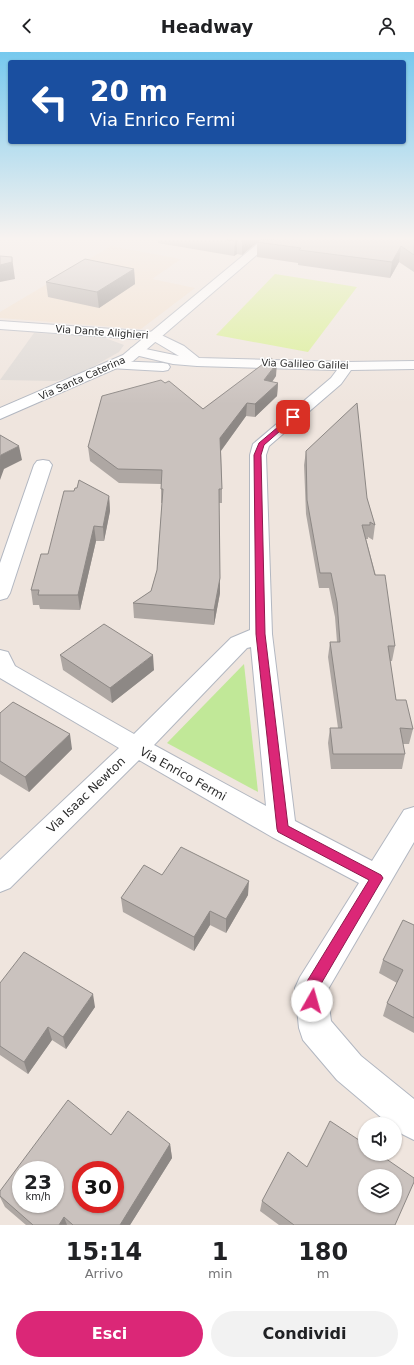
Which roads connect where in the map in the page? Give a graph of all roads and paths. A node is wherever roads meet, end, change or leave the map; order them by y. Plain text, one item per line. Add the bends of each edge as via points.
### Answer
1 (204, 295) edge
2 (0, 325) edge
3 (155, 336) junction
4 (136, 351) junction
5 (197, 362) junction
6 (414, 365) edge
7 (114, 366) junction
8 (347, 366) junction
9 (0, 414) edge
10 (42, 464) dead end
11 (0, 593) edge
12 (261, 634) junction
13 (2, 668) edge
14 (135, 748) junction
15 (414, 818) edge
16 (282, 829) junction
17 (377, 878) junction
18 (0, 879) edge
19 (414, 1122) edge

1 - 3 street, Via Santa Caterina
2 - 3 street, Via Dante Alighieri
3 - 4 street, Via Santa Caterina
3 - 5 street via 179,348
4 - 5 street, Via Galileo Galilei via 173,360
4 - 7 street, Via Santa Caterina
5 - 7 street, Via Galileo Galilei via 182,366
5 - 8 street, Via Galileo Galilei
6 - 8 street, Via Galileo Galilei
7 - 9 street, Via Santa Caterina
8 - 12 street via 336,381 261,444 258,455
10 - 11 street
12 - 14 street, Via Isaac Newton via 239,643
12 - 16 street
13 - 14 street, Via Enrico Fermi
14 - 16 street, Via Enrico Fermi
14 - 18 street, Via Isaac Newton
15 - 17 street
16 - 17 street, Via Enrico Fermi
17 - 19 street via 311,988 315,1028 349,1068

